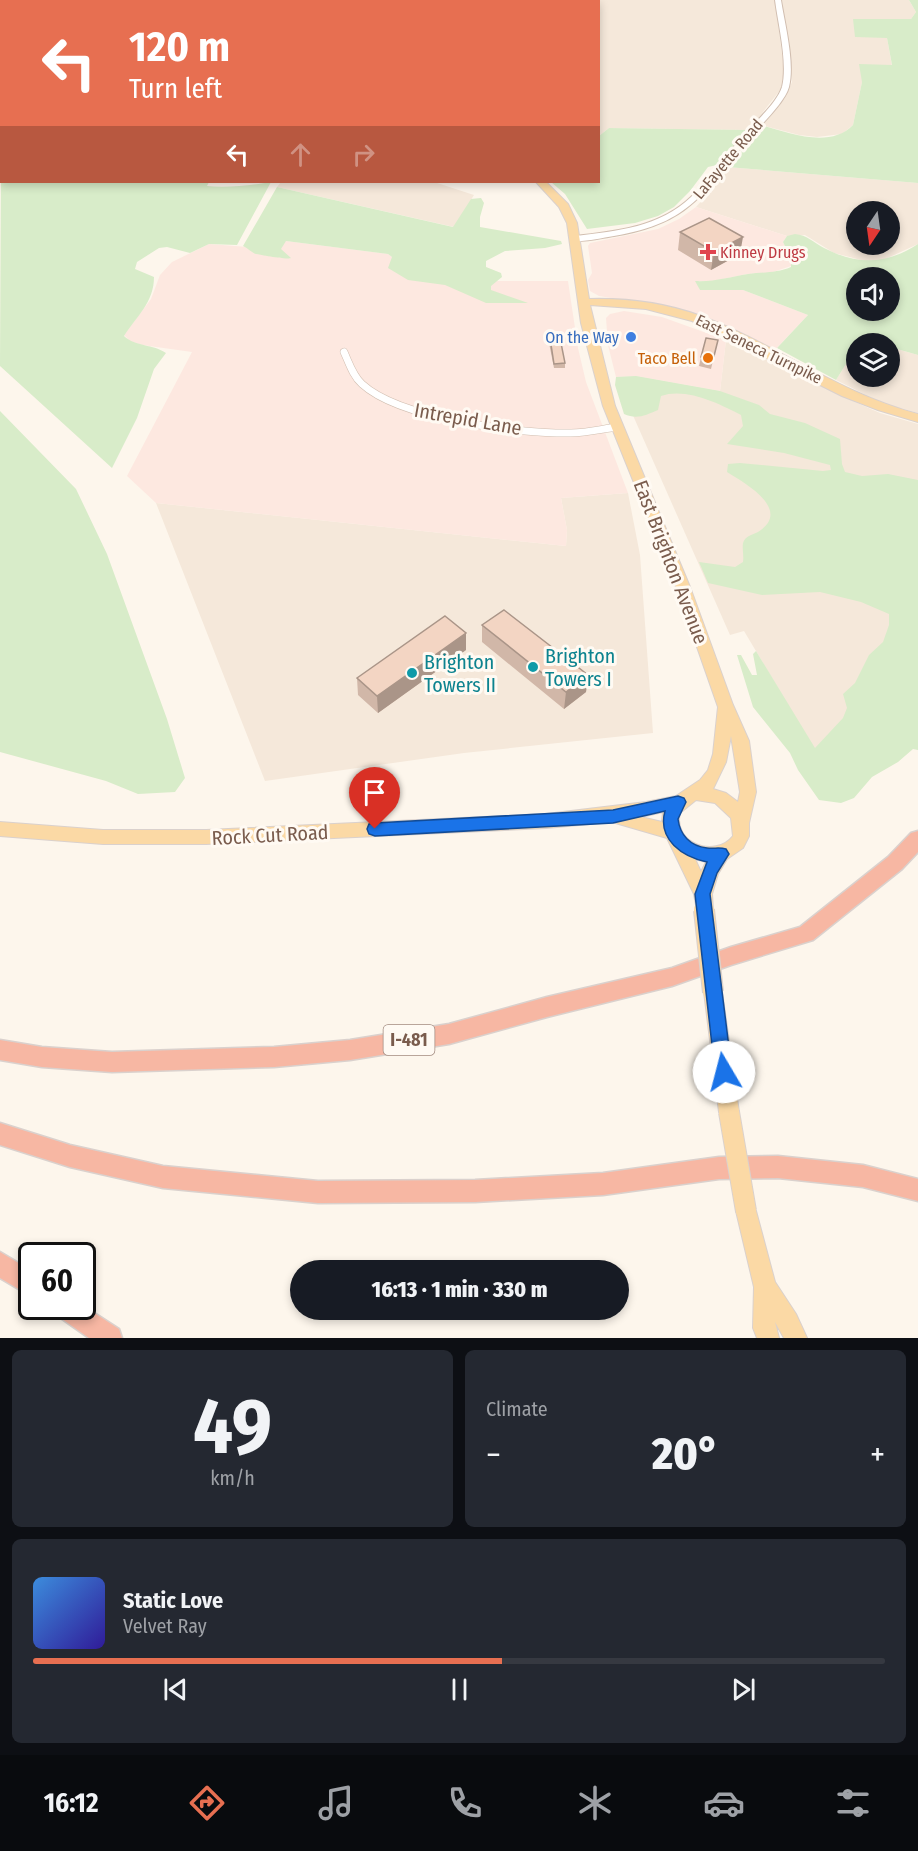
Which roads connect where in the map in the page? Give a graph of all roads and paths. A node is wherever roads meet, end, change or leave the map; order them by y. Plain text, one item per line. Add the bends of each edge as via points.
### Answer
1 (778, 0) edge
2 (542, 183) edge
3 (576, 239) junction
4 (583, 302) junction
5 (630, 303) junction
6 (589, 332) junction
7 (344, 352) dead end
8 (918, 418) edge
9 (617, 427) junction
10 (725, 705) junction
11 (697, 794) junction
12 (678, 802) junction
13 (613, 816) junction
14 (741, 822) junction
15 (0, 829) edge
16 (675, 835) junction
17 (918, 839) edge
18 (721, 854) junction
19 (704, 902) junction
20 (0, 1050) edge
21 (0, 1134) edge
22 (918, 1190) edge
23 (0, 1264) edge
24 (18, 1276) edge
25 (765, 1287) junction
26 (84, 1320) edge
27 (110, 1338) edge
28 (768, 1338) edge
29 (796, 1338) edge

1 - 3 street, LaFayette Road via 787,68 785,88 708,183 675,215 655,224
2 - 3 main road via 564,206
3 - 4 main road
4 - 5 main road, East Seneca Turnpike
4 - 6 main road, East Brighton Avenue
5 - 6 main road via 595,316
5 - 8 main road, East Seneca Turnpike via 684,314 712,325 866,400
6 - 9 main road, East Brighton Avenue
7 - 9 street, Intrepid Lane via 362,385 381,398 408,408 542,432
9 - 10 main road, East Brighton Avenue
10 - 11 main road via 719,765
10 - 14 main road, East Brighton Avenue via 741,741 746,765 748,792
11 - 12 main road
11 - 14 main road via 729,804
12 - 13 main road, Rock Cut Road
12 - 16 main road via 670,819
13 - 15 main road, Rock Cut Road via 222,838 100,837
13 - 16 main road, Rock Cut Road
14 - 18 main road via 739,842
16 - 18 main road via 696,853
16 - 19 main road
17 - 20 highway, I-481 via 895,863 806,934 672,977 449,1034 274,1058 112,1062
18 - 19 main road via 710,871
19 - 25 main road, bridge via 729,1112 746,1211
21 - 22 highway via 70,1156 163,1177 318,1192 476,1191 603,1184 719,1168 778,1167 863,1176
23 - 24 highway
25 - 28 main road via 764,1328
25 - 29 main road
26 - 27 highway

